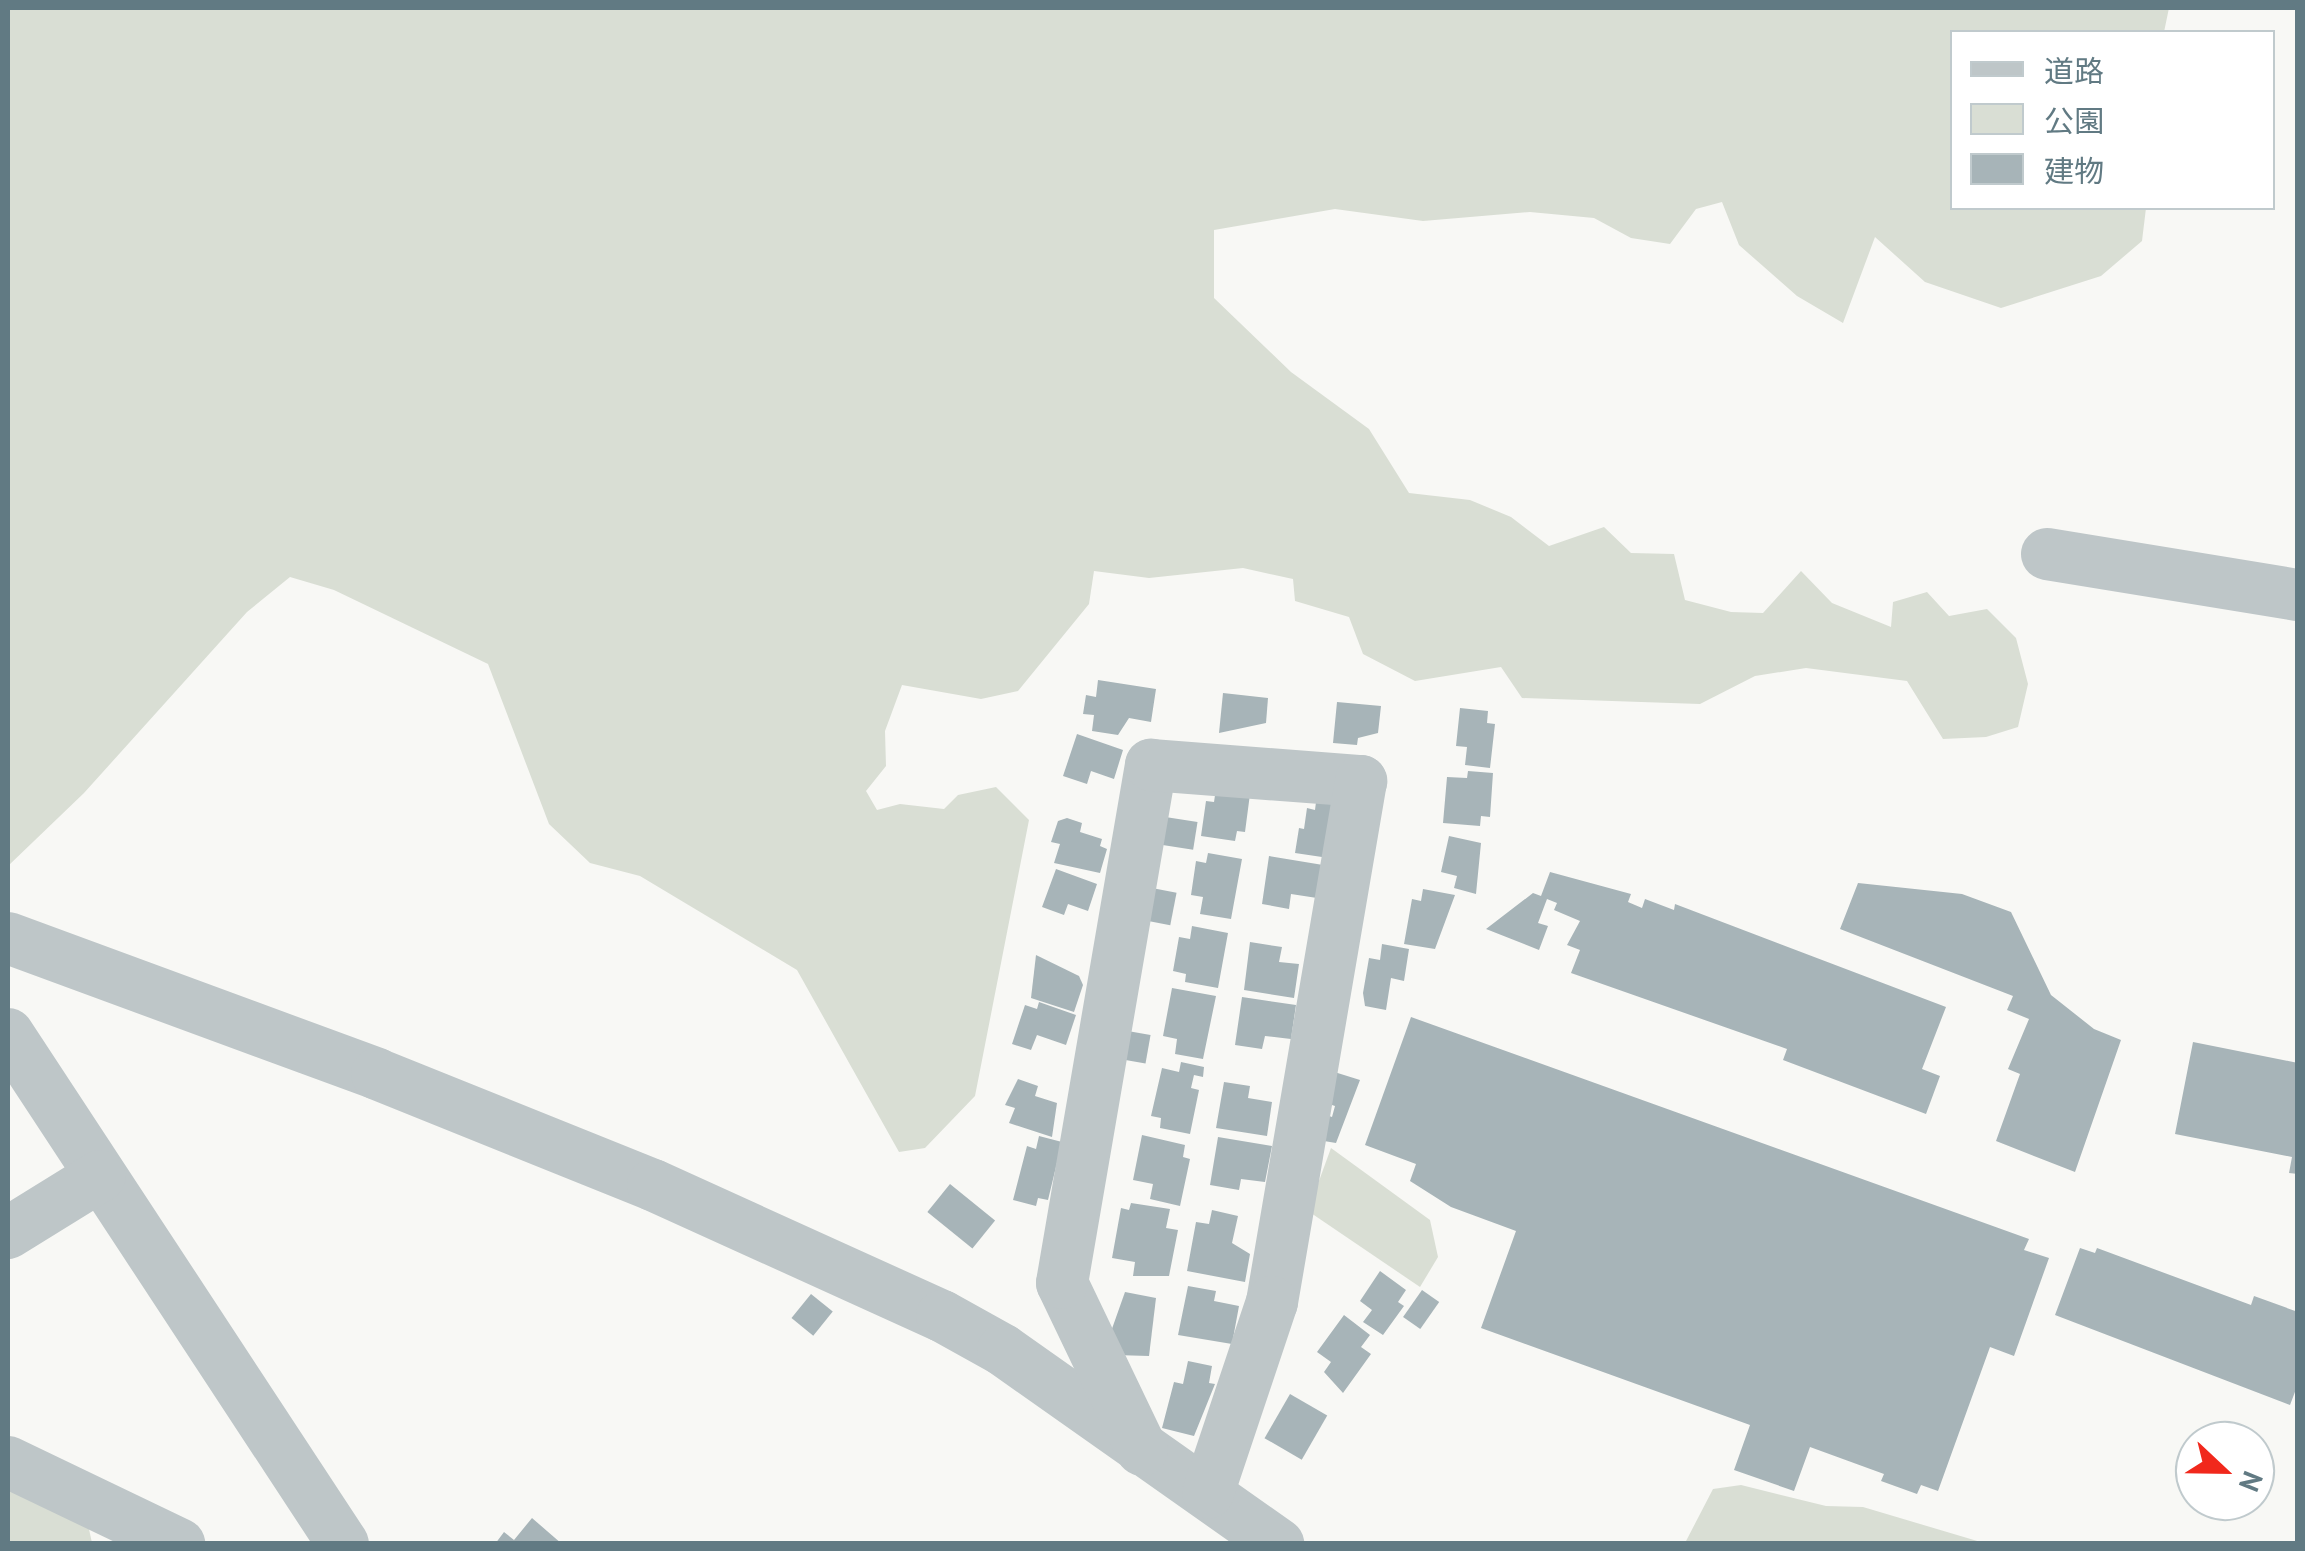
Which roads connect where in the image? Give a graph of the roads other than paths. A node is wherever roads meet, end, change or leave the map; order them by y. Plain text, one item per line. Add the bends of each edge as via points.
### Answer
1 (2047, 554) dead end
2 (2298, 595) edge
3 (8, 938) edge
4 (8, 1034) edge
5 (100, 1176) junction
6 (8, 1233) edge
7 (1142, 1450) junction
8 (8, 1462) edge
9 (1208, 1493) junction
10 (179, 1544) edge
11 (343, 1544) edge
12 (1278, 1544) edge

1 - 2 street
3 - 7 street via 653,1185 942,1316 1003,1350
4 - 5 street
5 - 6 street
5 - 11 street
7 - 9 street
7 - 9 street via 1062,1283 1151,765 1361,781 1272,1302
8 - 10 street
9 - 12 street

